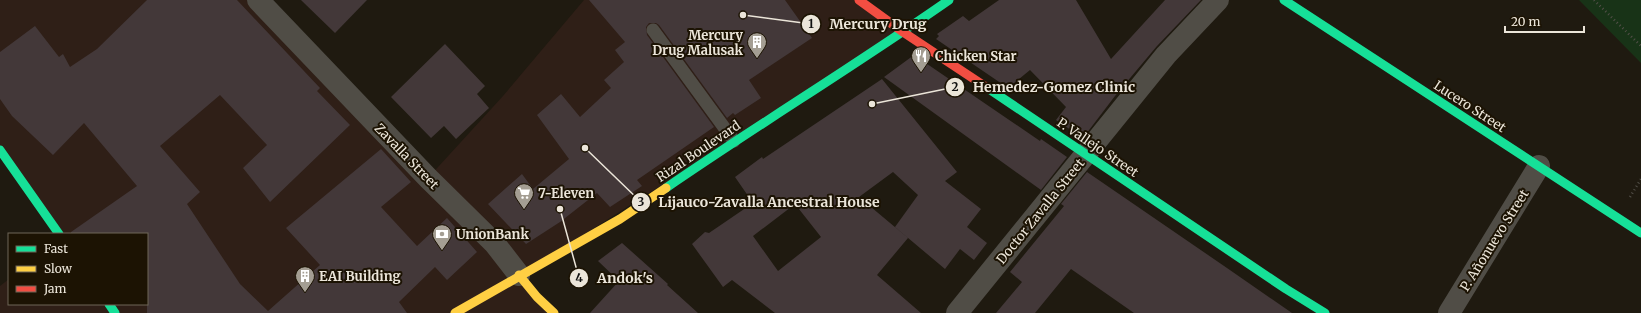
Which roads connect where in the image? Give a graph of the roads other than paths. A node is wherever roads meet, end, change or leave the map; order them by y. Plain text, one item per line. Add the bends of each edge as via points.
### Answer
1 (258, 0) edge
2 (859, 0) edge
3 (949, 0) edge
4 (1218, 0) edge
5 (1284, 0) edge
6 (653, 30) dead end
7 (903, 32) junction
8 (734, 141) junction
9 (0, 150) edge
10 (1086, 155) junction
11 (1539, 166) junction
12 (58, 233) edge
13 (1641, 233) edge
14 (519, 275) junction
15 (455, 313) edge
16 (554, 313) edge
17 (957, 313) edge
18 (1325, 313) edge
19 (1448, 313) edge

1 - 14 street, Zavalla Street via 423,173 495,244
2 - 7 street, P. Vallejo Street
3 - 7 street, Rizal Boulevard
4 - 10 street, Doctor Zavalla Street via 1166,56
5 - 11 street, Lucero Street
6 - 8 lane
7 - 8 street, Rizal Boulevard
7 - 10 street, P. Vallejo Street
8 - 14 street, Rizal Boulevard via 620,219
9 - 12 street
10 - 17 street, Doctor Zavalla Street
10 - 18 street, P. Vallejo Street
11 - 13 street, Lucero Street
11 - 19 street, P. Añonuevo Street
14 - 15 street, Rizal Boulevard
14 - 16 street, Zavalla Street

